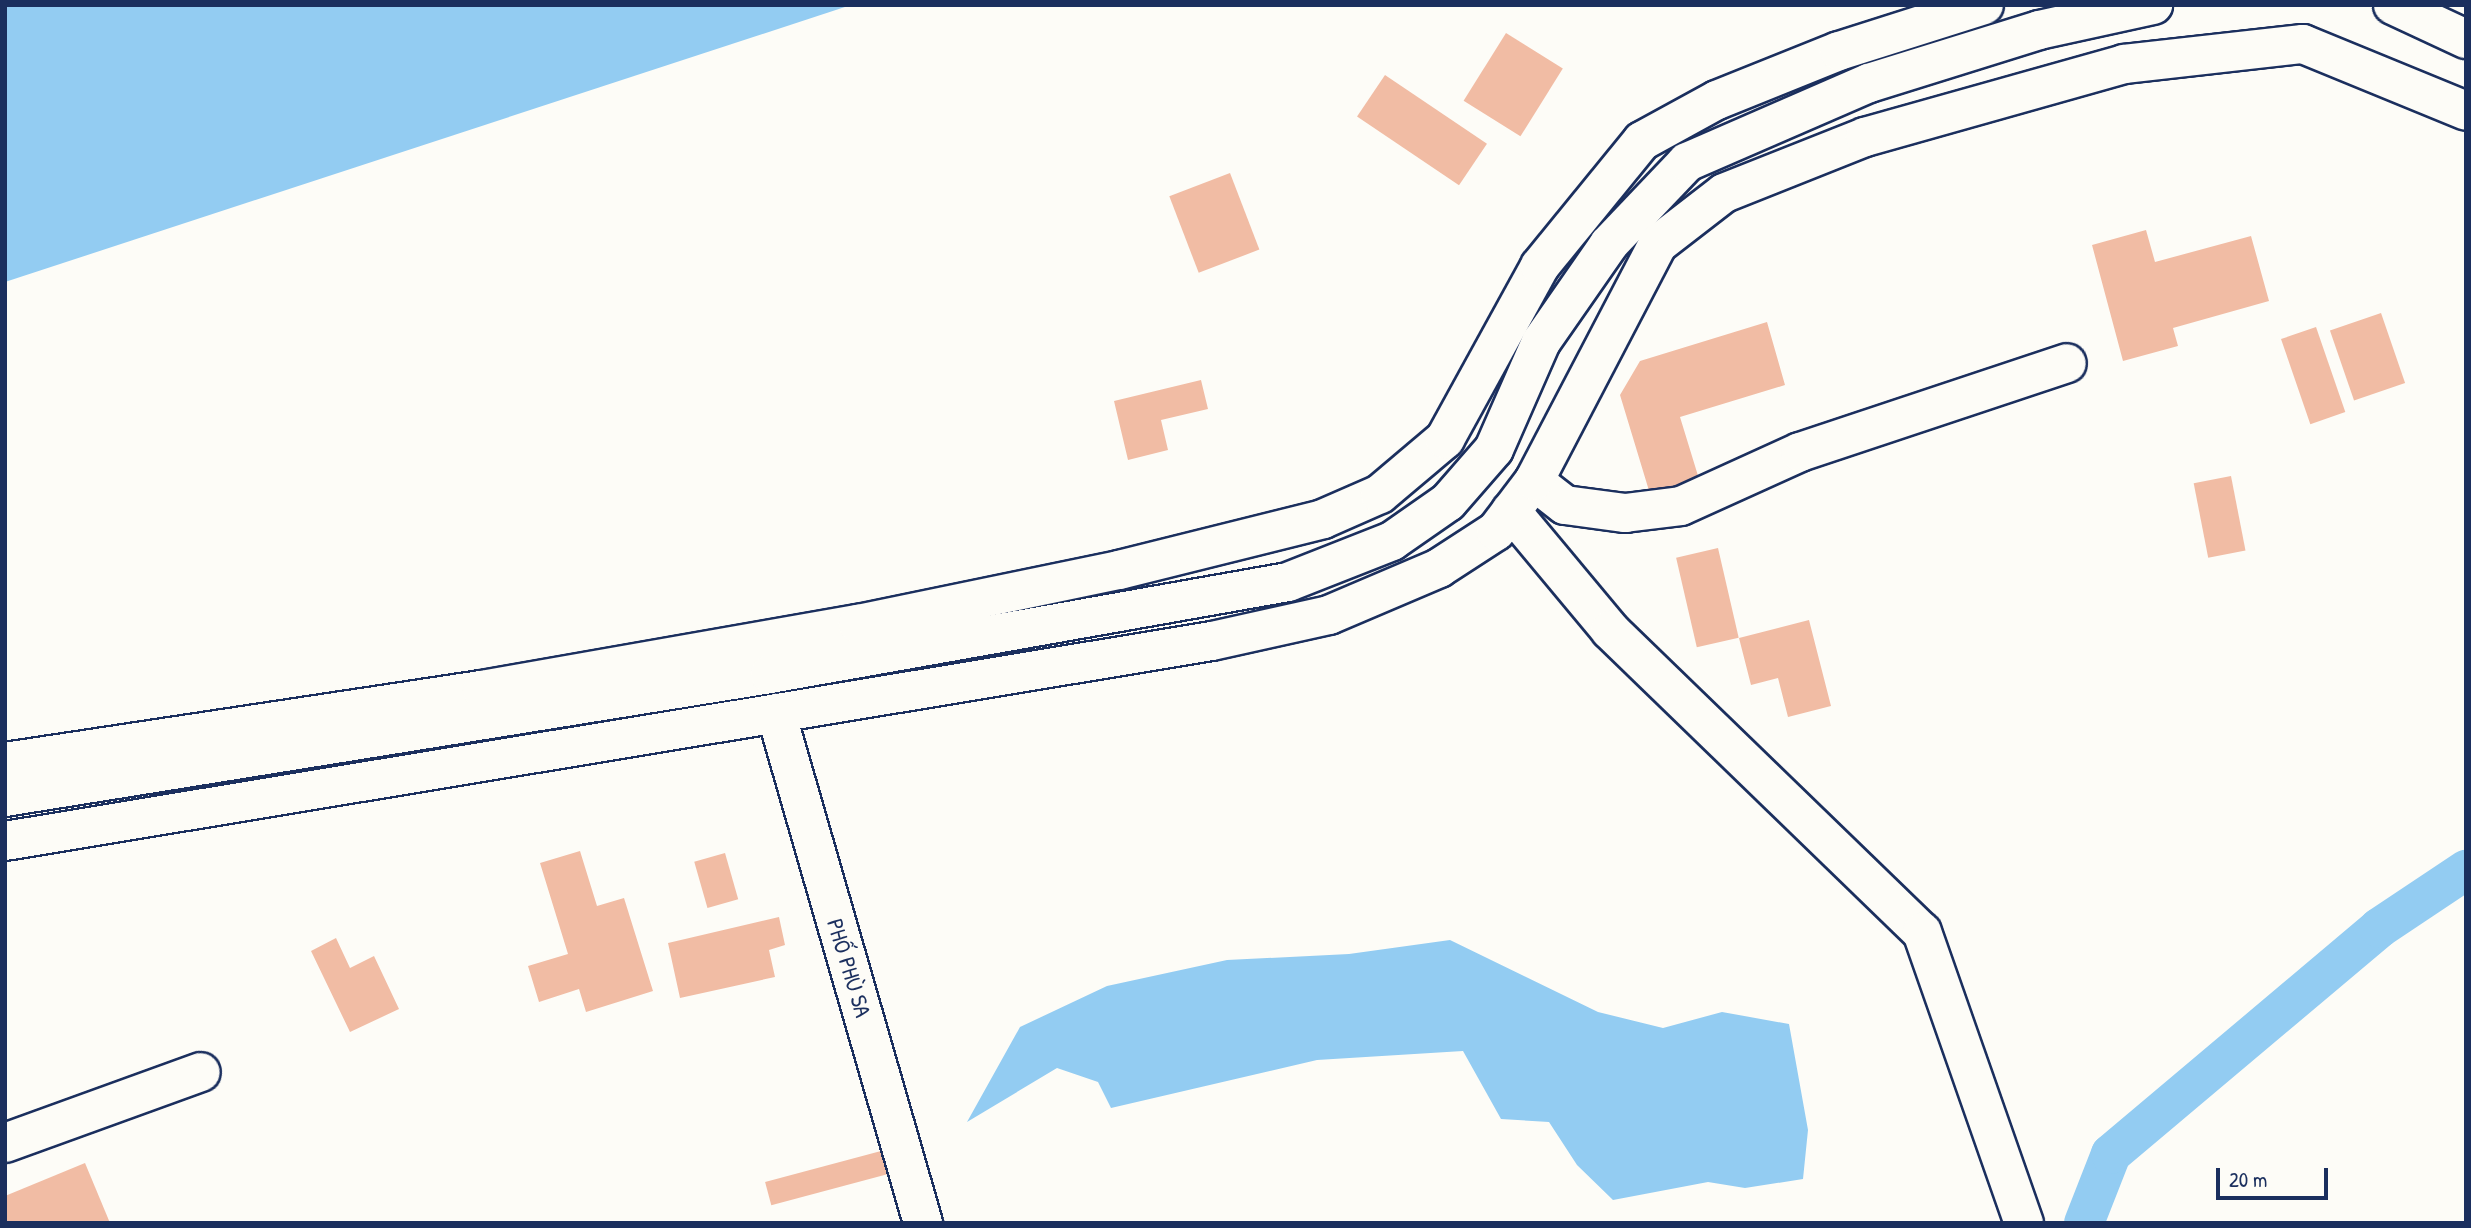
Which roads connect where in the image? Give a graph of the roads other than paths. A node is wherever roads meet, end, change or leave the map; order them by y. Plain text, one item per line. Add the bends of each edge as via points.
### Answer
1 (1984, 5) edge
2 (2152, 5) edge
3 (2393, 5) edge
4 (2466, 39) edge
5 (2466, 111) edge
6 (2067, 363) dead end
7 (1534, 481) junction
8 (1511, 511) junction
9 (776, 713) junction
10 (5, 762) edge
11 (5, 797) edge
12 (5, 841) edge
13 (201, 1072) dead end
14 (5, 1143) edge
15 (923, 1223) edge
16 (2024, 1223) edge

1 - 10 main road via 1839,51 1717,100 1642,141 1540,266 1445,439 1380,495 1323,519 1119,570 858,624 482,690
2 - 11 main road via 2039,30 1868,83 1687,162 1609,244 1541,342 1494,449 1448,502 1392,541 1288,582 770,674
3 - 4 main road
5 - 7 main road via 2303,44 2123,64 1865,137 1724,193 1658,244
6 - 7 main road via 1800,452 1681,506 1625,513 1565,505
7 - 8 main road
8 - 9 main road via 1496,531 1439,568 1329,615 1212,642
8 - 16 main road via 1610,630 1922,932
9 - 12 main road
9 - 15 main road, PHỐ PHÙ SA
13 - 14 main road

